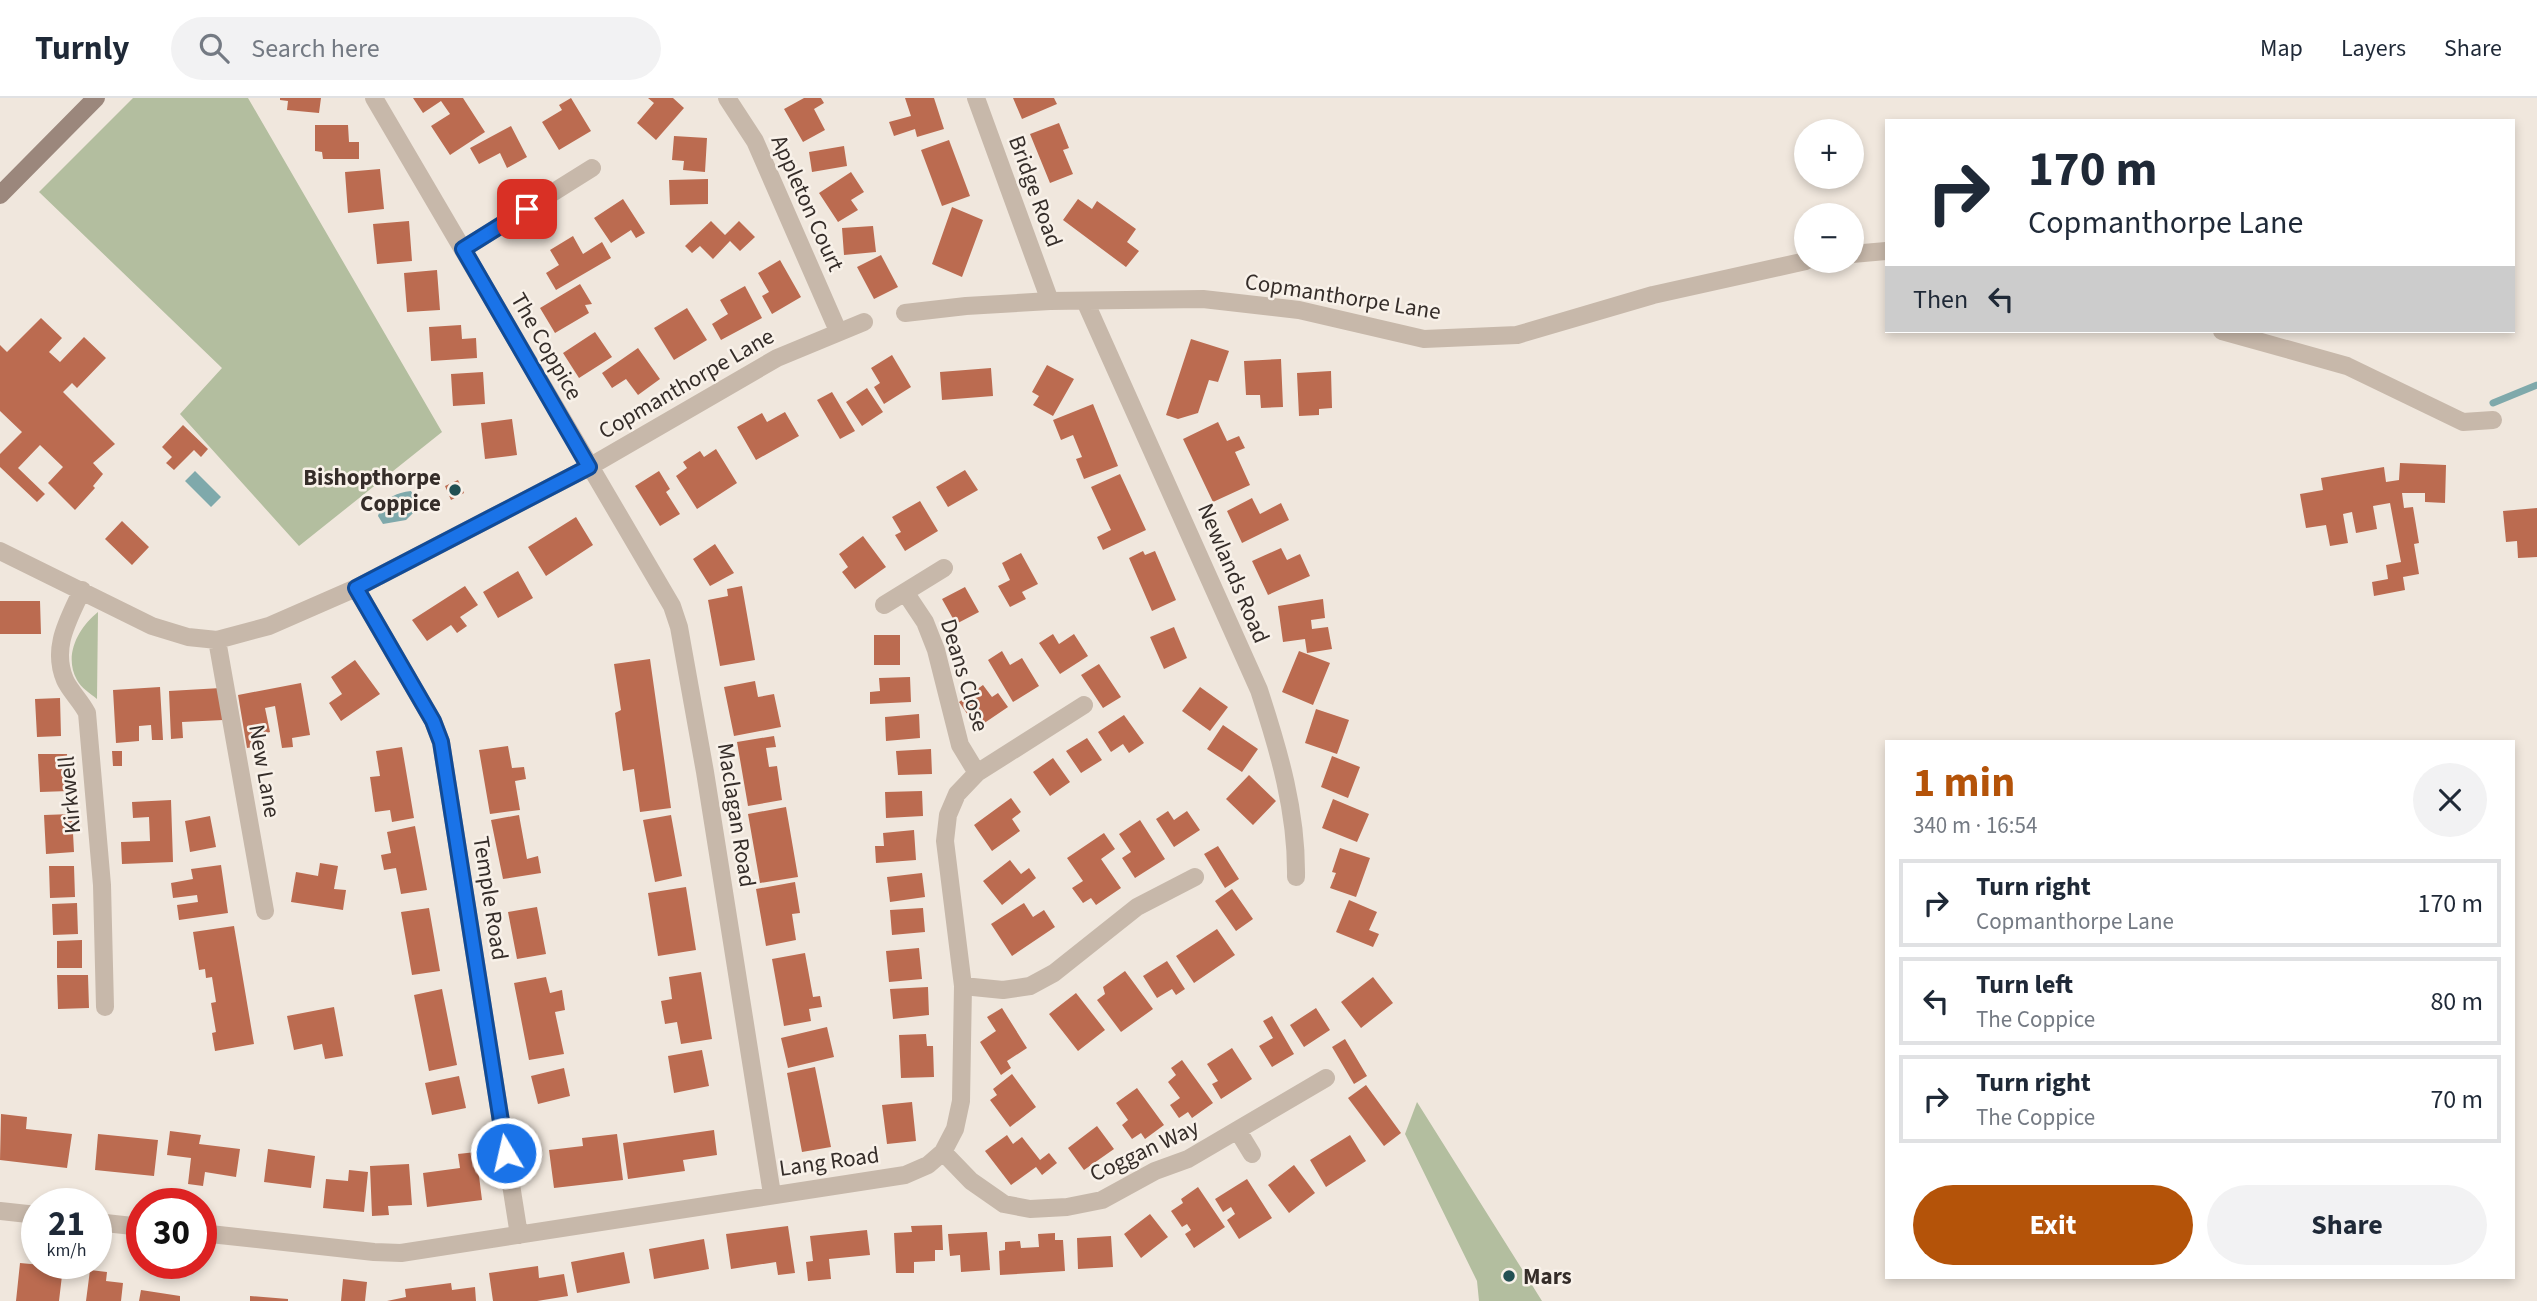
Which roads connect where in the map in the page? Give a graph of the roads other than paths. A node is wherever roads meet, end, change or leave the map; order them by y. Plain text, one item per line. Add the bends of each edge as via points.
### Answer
1 (96, 98) edge
2 (374, 98) edge
3 (727, 98) edge
4 (976, 98) edge
5 (592, 168) dead end
6 (0, 194) edge
7 (463, 249) junction
8 (1885, 251) edge
9 (1864, 253) edge
10 (1794, 264) edge
11 (1050, 301) junction
12 (1085, 301) junction
13 (905, 313) dead end
14 (864, 321) dead end
15 (838, 331) junction
16 (2229, 333) edge
17 (2493, 420) dead end
18 (589, 467) junction
19 (0, 551) edge
20 (944, 568) dead end
21 (356, 588) junction
22 (82, 590) junction
23 (905, 592) junction
24 (884, 605) dead end
25 (217, 640) junction
26 (1084, 705) dead end
27 (977, 773) junction
28 (1195, 877) dead end
29 (1296, 877) dead end
30 (265, 911) dead end
31 (963, 986) junction
32 (105, 1007) dead end
33 (1326, 1078) dead end
34 (1238, 1131) junction
35 (943, 1152) junction
36 (1252, 1154) dead end
37 (772, 1194) junction
38 (0, 1211) edge
39 (21, 1213) edge
40 (217, 1235) edge
41 (519, 1236) junction

1 - 6 street
2 - 7 street, The Coppice
3 - 15 street, Appleton Court via 755,141
4 - 11 street, Bridge Road
5 - 7 street
7 - 18 street, The Coppice
8 - 9 street
10 - 12 street, Copmanthorpe Lane via 1653,295 1517,335 1424,340 1299,310 1203,299
11 - 12 street, Copmanthorpe Lane
11 - 13 street, Copmanthorpe Lane
12 - 29 street, Newlands Road via 1259,690 1290,800 1297,843
14 - 15 street, Copmanthorpe Lane
15 - 18 street, Copmanthorpe Lane via 777,358
16 - 17 street via 2347,366 2463,422
18 - 21 street, Copmanthorpe Lane
18 - 37 street, Maclagan Road via 672,606 679,627
19 - 22 street, Copmanthorpe Lane
20 - 23 street
21 - 25 street, Copmanthorpe Lane via 269,626
21 - 41 street, Temple Road via 441,742
22 - 25 street, Copmanthorpe Lane via 152,626
22 - 32 street, Kirkwell via 60,640 58,657 66,682 87,713 102,885
23 - 24 street
23 - 27 street, Deans Close via 925,622 960,745
25 - 30 street, New Lane
26 - 27 street
27 - 31 street via 957,794 948,815 946,841
28 - 31 street via 1137,907 1054,973 1030,986 1003,990
31 - 35 street via 961,1101 955,1129
33 - 34 street, Coggan Way
34 - 35 street, Coggan Way via 1102,1200 1055,1208 1004,1204 971,1181
34 - 36 street
35 - 37 street, Lang Road via 905,1175
37 - 41 street, Lang Road
38 - 39 street
40 - 41 street, Lang Road via 401,1253

